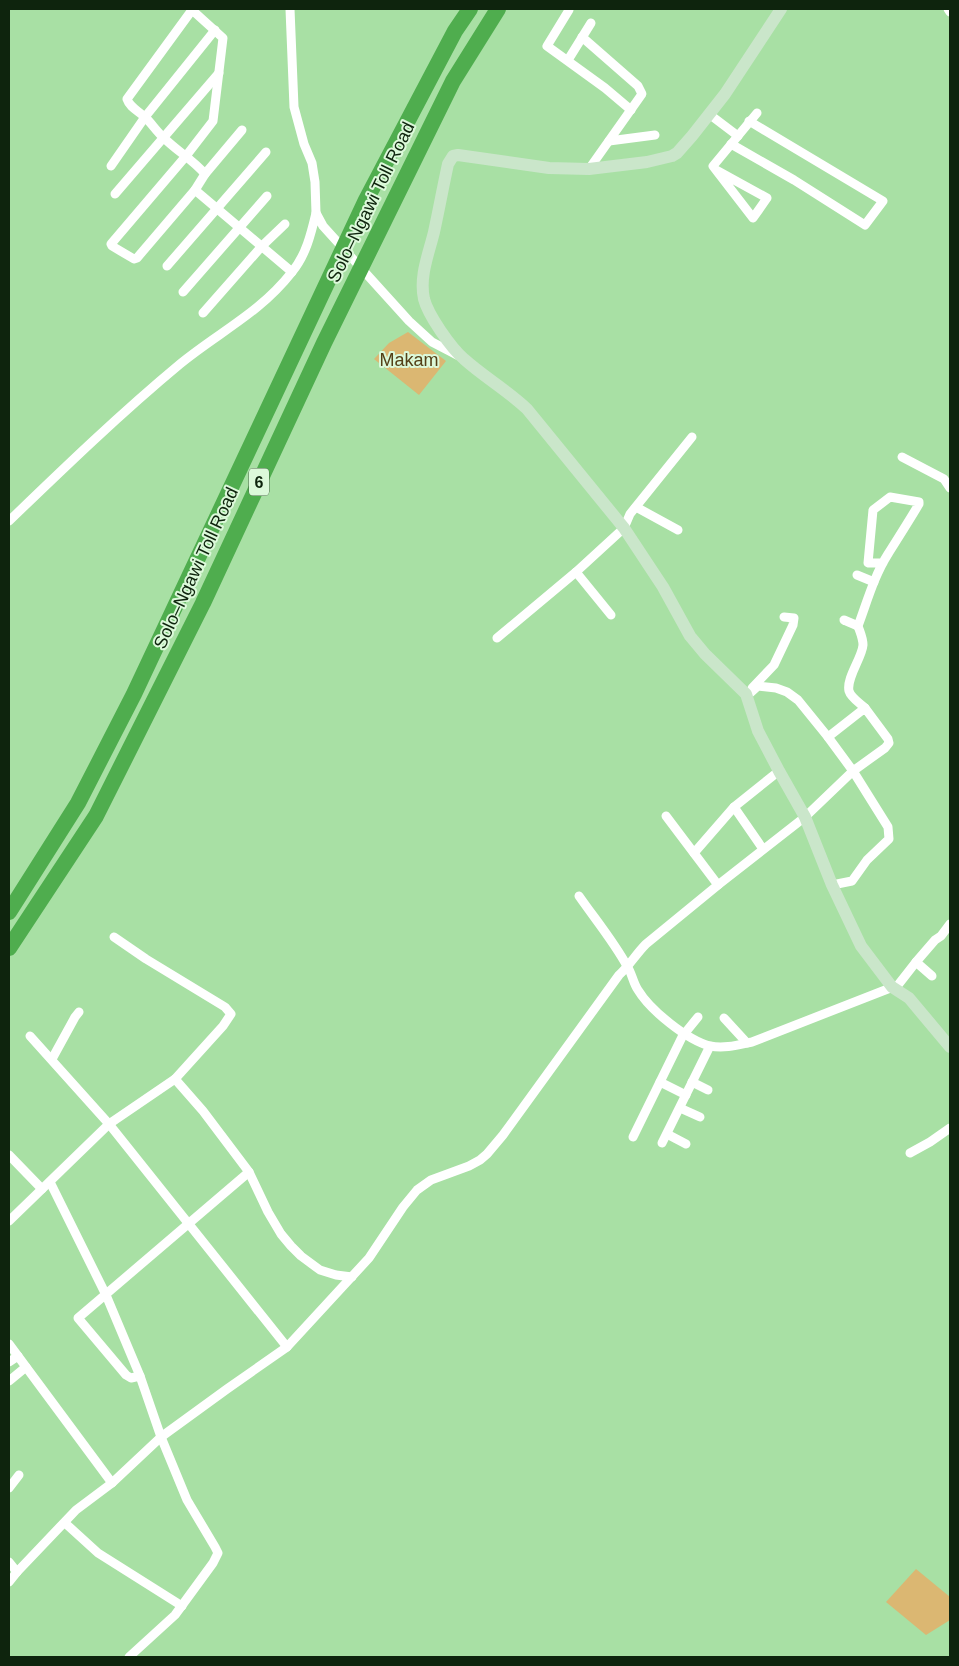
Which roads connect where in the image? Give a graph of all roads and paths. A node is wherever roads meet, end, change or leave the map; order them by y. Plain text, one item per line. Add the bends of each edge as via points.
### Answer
1 (192, 9) edge
2 (290, 9) edge
3 (470, 9) edge
4 (498, 9) edge
5 (781, 9) edge
6 (948, 9) edge
7 (569, 10) dead end
8 (950, 12) edge
9 (591, 23) dead end
10 (215, 30) junction
11 (582, 37) junction
12 (568, 60) junction
13 (220, 72) junction
14 (630, 110) junction
15 (756, 113) dead end
16 (709, 114) junction
17 (145, 117) junction
18 (749, 121) junction
19 (242, 130) dead end
20 (655, 135) dead end
21 (738, 136) junction
22 (164, 139) junction
23 (609, 141) junction
24 (730, 144) junction
25 (266, 152) dead end
26 (186, 156) junction
27 (110, 166) dead end
28 (589, 169) junction
29 (716, 170) junction
30 (205, 174) junction
31 (195, 190) junction
32 (115, 194) dead end
33 (267, 196) dead end
34 (217, 208) junction
35 (316, 213) junction
36 (285, 224) dead end
37 (240, 228) junction
38 (262, 246) junction
39 (167, 266) dead end
40 (292, 272) junction
41 (183, 292) dead end
42 (203, 313) dead end
43 (463, 358) junction
44 (692, 437) dead end
45 (902, 457) dead end
46 (950, 488) edge
47 (636, 507) junction
48 (9, 521) edge
49 (624, 528) junction
50 (678, 530) dead end
51 (883, 563) junction
52 (576, 572) junction
53 (857, 575) dead end
54 (874, 582) junction
55 (611, 615) dead end
56 (784, 617) dead end
57 (844, 620) dead end
58 (858, 626) junction
59 (497, 638) dead end
60 (747, 695) junction
61 (866, 708) junction
62 (828, 737) junction
63 (778, 771) junction
64 (853, 771) junction
65 (734, 807) junction
66 (666, 816) dead end
67 (805, 817) junction
68 (763, 849) junction
69 (694, 853) junction
70 (718, 885) junction
71 (832, 885) junction
72 (579, 896) dead end
73 (9, 912) edge
74 (950, 924) edge
75 (114, 937) dead end
76 (9, 948) edge
77 (916, 962) junction
78 (628, 967) junction
79 (932, 976) dead end
80 (892, 987) junction
81 (80, 1012) dead end
82 (698, 1016) dead end
83 (724, 1018) dead end
84 (685, 1033) junction
85 (30, 1036) dead end
86 (747, 1043) junction
87 (710, 1046) junction
88 (950, 1047) edge
89 (52, 1059) junction
90 (176, 1079) junction
91 (660, 1082) junction
92 (692, 1082) junction
93 (708, 1090) dead end
94 (686, 1095) junction
95 (680, 1108) junction
96 (700, 1117) dead end
97 (109, 1124) junction
98 (950, 1128) edge
99 (667, 1134) junction
100 (633, 1137) dead end
101 (662, 1143) dead end
102 (686, 1144) dead end
103 (910, 1154) dead end
104 (9, 1156) edge
105 (249, 1172) junction
106 (50, 1182) junction
107 (42, 1189) junction
108 (9, 1221) edge
109 (189, 1225) junction
110 (352, 1277) junction
111 (106, 1295) junction
112 (9, 1344) edge
113 (287, 1347) junction
114 (18, 1356) junction
115 (9, 1362) edge
116 (26, 1367) junction
117 (140, 1376) junction
118 (9, 1381) edge
119 (161, 1438) junction
120 (19, 1475) dead end
121 (112, 1483) junction
122 (9, 1488) edge
123 (65, 1522) junction
124 (9, 1562) edge
125 (17, 1572) junction
126 (9, 1582) edge
127 (182, 1606) junction
128 (129, 1657) edge

1 - 10 street
1 - 17 street via 127,99
2 - 35 street via 294,107 312,164
3 - 73 highway, Solo–Ngawi Toll Road / 6 via 366,200 134,694 78,803
4 - 76 highway, Solo–Ngawi Toll Road / 6 via 453,81 324,342 203,603 96,816
5 - 16 street
6 - 8 street
7 - 12 street via 547,46
9 - 11 street
10 - 13 street via 223,38
10 - 17 street
11 - 12 street
11 - 14 street via 641,90 642,94
12 - 14 street
13 - 22 street
13 - 26 street via 215,118
14 - 23 street
15 - 18 street
16 - 21 street
16 - 28 street via 672,156
17 - 22 street
17 - 27 street
18 - 21 street
18 - 24 street via 883,201 865,225
19 - 30 street
20 - 23 street
21 - 24 street
22 - 26 street
22 - 32 street
23 - 28 street
24 - 29 street via 713,166
25 - 34 street
26 - 30 street
26 - 31 street via 111,246 137,258
28 - 43 street via 549,168 458,155 450,160 424,269 423,289 430,312
29 - 29 street via 747,211 753,218 767,198
30 - 31 street
31 - 34 street
33 - 37 street
34 - 37 street
34 - 39 street
35 - 40 street via 304,253
35 - 43 street via 323,226 398,310 432,342
36 - 38 street
37 - 38 street
37 - 41 street
38 - 40 street
38 - 42 street
40 - 48 street via 244,319 182,362 106,428
43 - 49 street via 527,409
44 - 47 street
45 - 46 street via 944,479
47 - 49 street
47 - 50 street
49 - 52 street
49 - 60 street via 663,587 690,636
51 - 51 street via 919,504 919,502 890,497 873,510 868,563
51 - 54 street
52 - 55 street
52 - 59 street
53 - 54 street
54 - 58 street
56 - 60 street via 794,618 794,621 774,665
57 - 58 street
58 - 61 street via 863,647 849,689
60 - 62 street via 758,686 787,692 798,700
60 - 63 street via 758,730
61 - 62 street
61 - 64 street via 888,743
62 - 64 street
63 - 65 street
63 - 67 street
64 - 67 street
64 - 71 street via 888,827 890,836 852,881
65 - 68 street
65 - 69 street
66 - 69 street
67 - 68 street
67 - 71 street
68 - 70 street
69 - 70 street
70 - 78 street via 635,954
71 - 80 street via 861,946
72 - 78 street
74 - 77 street
75 - 90 street via 230,1010 231,1014 223,1026
77 - 79 street
77 - 80 street via 898,985
78 - 84 street via 637,990 645,1000
78 - 110 street via 619,974 493,1148 480,1160 431,1180 417,1190
80 - 86 street
80 - 88 street via 909,998
81 - 89 street
82 - 84 street
83 - 86 street
84 - 87 street
84 - 91 street
85 - 89 street
86 - 87 street via 732,1047
87 - 92 street
89 - 97 street
90 - 97 street
90 - 105 street
91 - 94 street
91 - 100 street
92 - 93 street
92 - 94 street
94 - 95 street
95 - 96 street
95 - 99 street
97 - 106 street
97 - 109 street
98 - 103 street
99 - 101 street
99 - 102 street
104 - 107 street
105 - 109 street
105 - 110 street via 268,1212 291,1246 320,1270
106 - 107 street
106 - 111 street
107 - 108 street
109 - 111 street
109 - 113 street
110 - 113 street
111 - 117 street
111 - 117 street via 78,1318 126,1375 131,1378
112 - 114 street
113 - 119 street
114 - 115 street
114 - 116 street
116 - 118 street
116 - 121 street
117 - 119 street
119 - 121 street
119 - 127 street via 187,1500 218,1553
120 - 122 street
121 - 123 street
123 - 125 street
123 - 127 street via 98,1553
124 - 125 street
125 - 126 street
127 - 128 street

